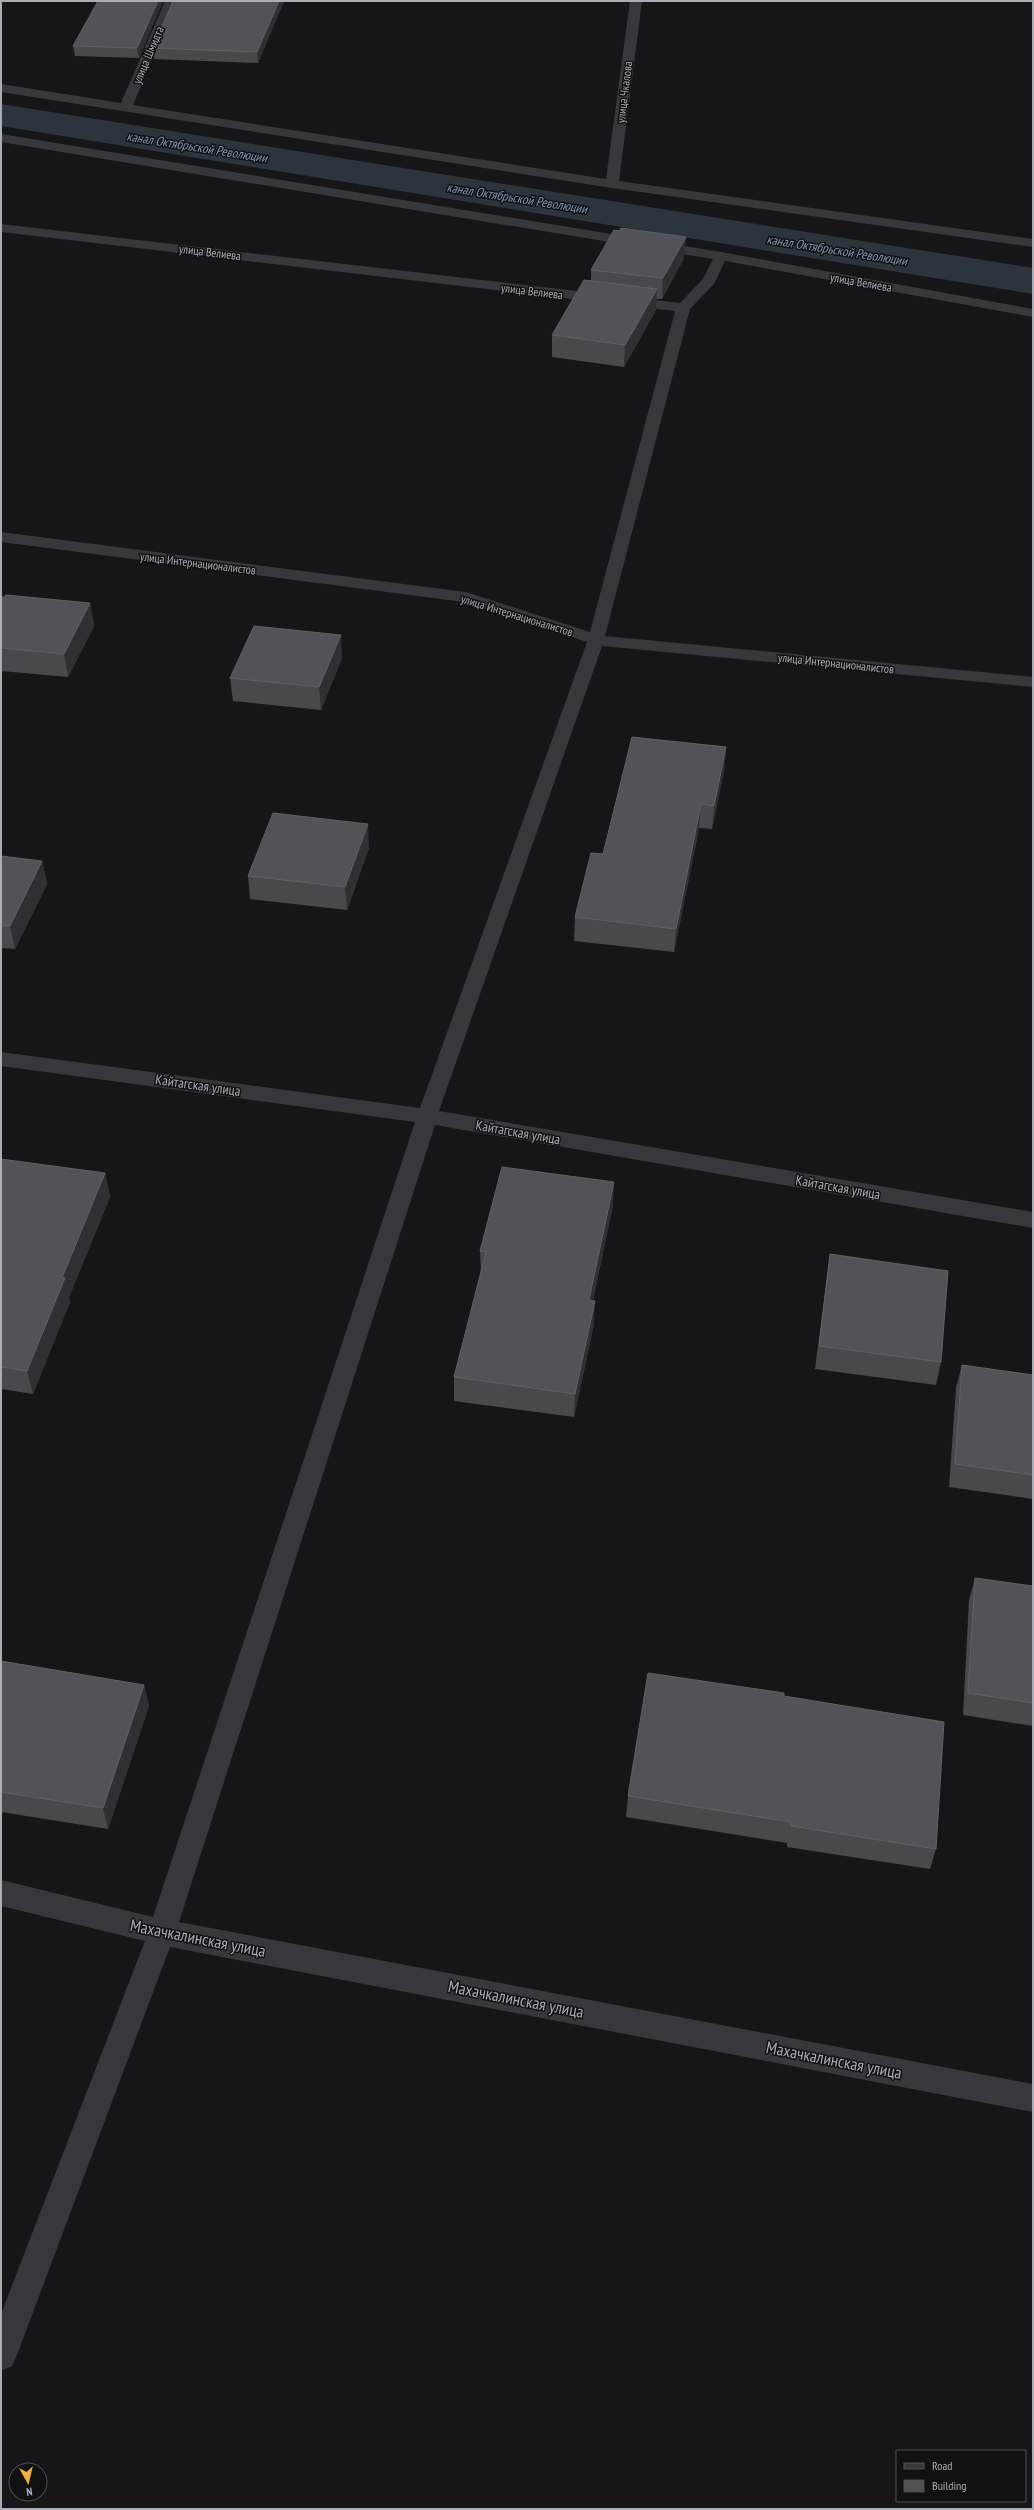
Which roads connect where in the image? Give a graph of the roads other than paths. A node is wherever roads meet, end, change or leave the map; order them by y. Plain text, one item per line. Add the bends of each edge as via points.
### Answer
1 (171, 1) edge
2 (636, 1) edge
3 (1, 88) edge
4 (125, 109) junction
5 (1, 138) edge
6 (612, 184) junction
7 (1, 228) edge
8 (1033, 243) edge
9 (721, 256) junction
10 (683, 308) junction
11 (1033, 313) edge
12 (1, 538) edge
13 (596, 640) junction
14 (1033, 682) edge
15 (1, 1059) edge
16 (427, 1116) junction
17 (1033, 1220) edge
18 (1, 1894) edge
19 (162, 1932) junction
20 (1033, 2098) edge
21 (1, 2355) edge

1 - 4 street, улица Шмидта
2 - 6 street, улица Чкалова
3 - 4 street
4 - 6 street
5 - 9 street, улица Велиева
6 - 8 street
7 - 10 street, улица Велиева
9 - 10 street via 709,281
9 - 11 street, улица Велиева
10 - 13 street
12 - 13 street, улица Интернационалистов via 466,597
13 - 14 street, улица Интернационалистов
13 - 16 street
15 - 16 street, Кайтагская улица
16 - 17 street, Кайтагская улица
16 - 19 street
18 - 19 street, Махачкалинская улица
19 - 20 street, Махачкалинская улица
19 - 21 street

